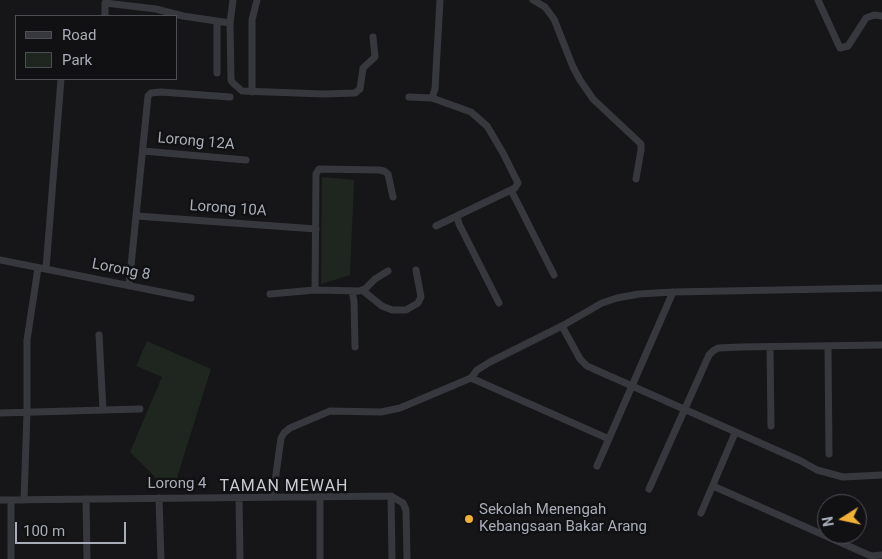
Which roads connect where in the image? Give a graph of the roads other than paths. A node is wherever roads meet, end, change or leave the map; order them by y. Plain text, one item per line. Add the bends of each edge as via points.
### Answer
1 (233, 0) edge
2 (257, 0) edge
3 (440, 0) edge
4 (533, 0) edge
5 (818, 0) edge
6 (105, 2) edge
7 (105, 15) edge
8 (882, 16) edge
9 (217, 21) junction
10 (230, 23) junction
11 (374, 37) dead end
12 (217, 72) dead end
13 (61, 80) edge
14 (252, 92) junction
15 (230, 96) dead end
16 (408, 97) dead end
17 (432, 98) junction
18 (143, 150) junction
19 (246, 160) dead end
20 (636, 179) dead end
21 (511, 190) junction
22 (393, 197) dead end
23 (137, 216) junction
24 (457, 216) junction
25 (436, 226) dead end
26 (316, 230) junction
27 (0, 260) edge
28 (42, 268) junction
29 (416, 270) dead end
30 (388, 271) dead end
31 (554, 275) dead end
32 (129, 286) junction
33 (882, 288) edge
34 (315, 290) junction
35 (362, 290) junction
36 (352, 291) junction
37 (672, 292) junction
38 (270, 294) dead end
39 (191, 298) dead end
40 (499, 303) dead end
41 (562, 326) junction
42 (99, 335) dead end
43 (882, 346) edge
44 (355, 347) dead end
45 (828, 347) junction
46 (770, 348) junction
47 (471, 378) junction
48 (632, 386) junction
49 (140, 409) dead end
50 (102, 410) junction
51 (685, 410) junction
52 (27, 412) junction
53 (0, 413) edge
54 (771, 426) dead end
55 (735, 433) junction
56 (609, 439) junction
57 (829, 454) dead end
58 (597, 466) dead end
59 (882, 475) edge
60 (713, 486) junction
61 (649, 489) dead end
62 (273, 496) junction
63 (320, 496) junction
64 (391, 496) junction
65 (239, 497) junction
66 (160, 498) junction
67 (86, 499) junction
68 (0, 500) edge
69 (11, 500) junction
70 (24, 500) junction
71 (701, 513) dead end
72 (882, 555) edge
73 (11, 559) edge
74 (87, 559) edge
75 (161, 559) edge
76 (240, 559) edge
77 (320, 559) edge
78 (392, 559) edge
79 (407, 559) edge

1 - 10 street
2 - 14 street via 252,20
3 - 17 street
4 - 20 street via 545,7 554,19 576,74 593,99 640,144
5 - 8 street via 838,46 843,48 848,46 866,18
6 - 7 street
6 - 9 street
9 - 10 street
9 - 12 street
10 - 14 street via 231,80 239,89
11 - 14 street via 374,57 363,68 360,89 355,93
13 - 28 street
15 - 18 street via 151,93 147,102
16 - 17 street
17 - 21 street via 471,112 487,126 517,179 517,187
18 - 19 street, Lorong 12A
18 - 23 street
21 - 24 street
21 - 31 street
22 - 26 street via 388,174 384,171 319,169 316,174
23 - 26 street, Lorong 10A
23 - 32 street
24 - 25 street
24 - 40 street
26 - 34 street
27 - 28 street, Lorong 8
28 - 32 street, Lorong 8
28 - 52 street via 27,340
29 - 35 street via 421,297 418,303 406,310 382,306
30 - 35 street
32 - 39 street, Lorong 8
33 - 37 street
34 - 36 street
34 - 38 street
35 - 36 street
36 - 44 street
37 - 41 street via 617,298
37 - 48 street
41 - 47 street via 490,362
41 - 48 street via 587,366
42 - 50 street
43 - 45 street
45 - 46 street
45 - 57 street
46 - 51 street via 713,350
46 - 54 street
47 - 56 street
47 - 62 street via 400,408 381,412 330,411 290,428 281,438
48 - 51 street
48 - 56 street
49 - 50 street
50 - 52 street
51 - 55 street
51 - 61 street
52 - 53 street
52 - 70 street
55 - 59 street via 836,476
55 - 60 street
56 - 58 street
60 - 71 street
60 - 72 street via 871,556
62 - 63 street, Lorong 4
62 - 65 street, Lorong 4
63 - 64 street, Lorong 4
63 - 77 street
64 - 78 street
64 - 79 street via 406,510
65 - 66 street, Lorong 4
65 - 76 street
66 - 67 street, Lorong 4
66 - 75 street
67 - 70 street, Lorong 4
67 - 74 street
68 - 69 street, Lorong 4
69 - 70 street, Lorong 4
69 - 73 street

